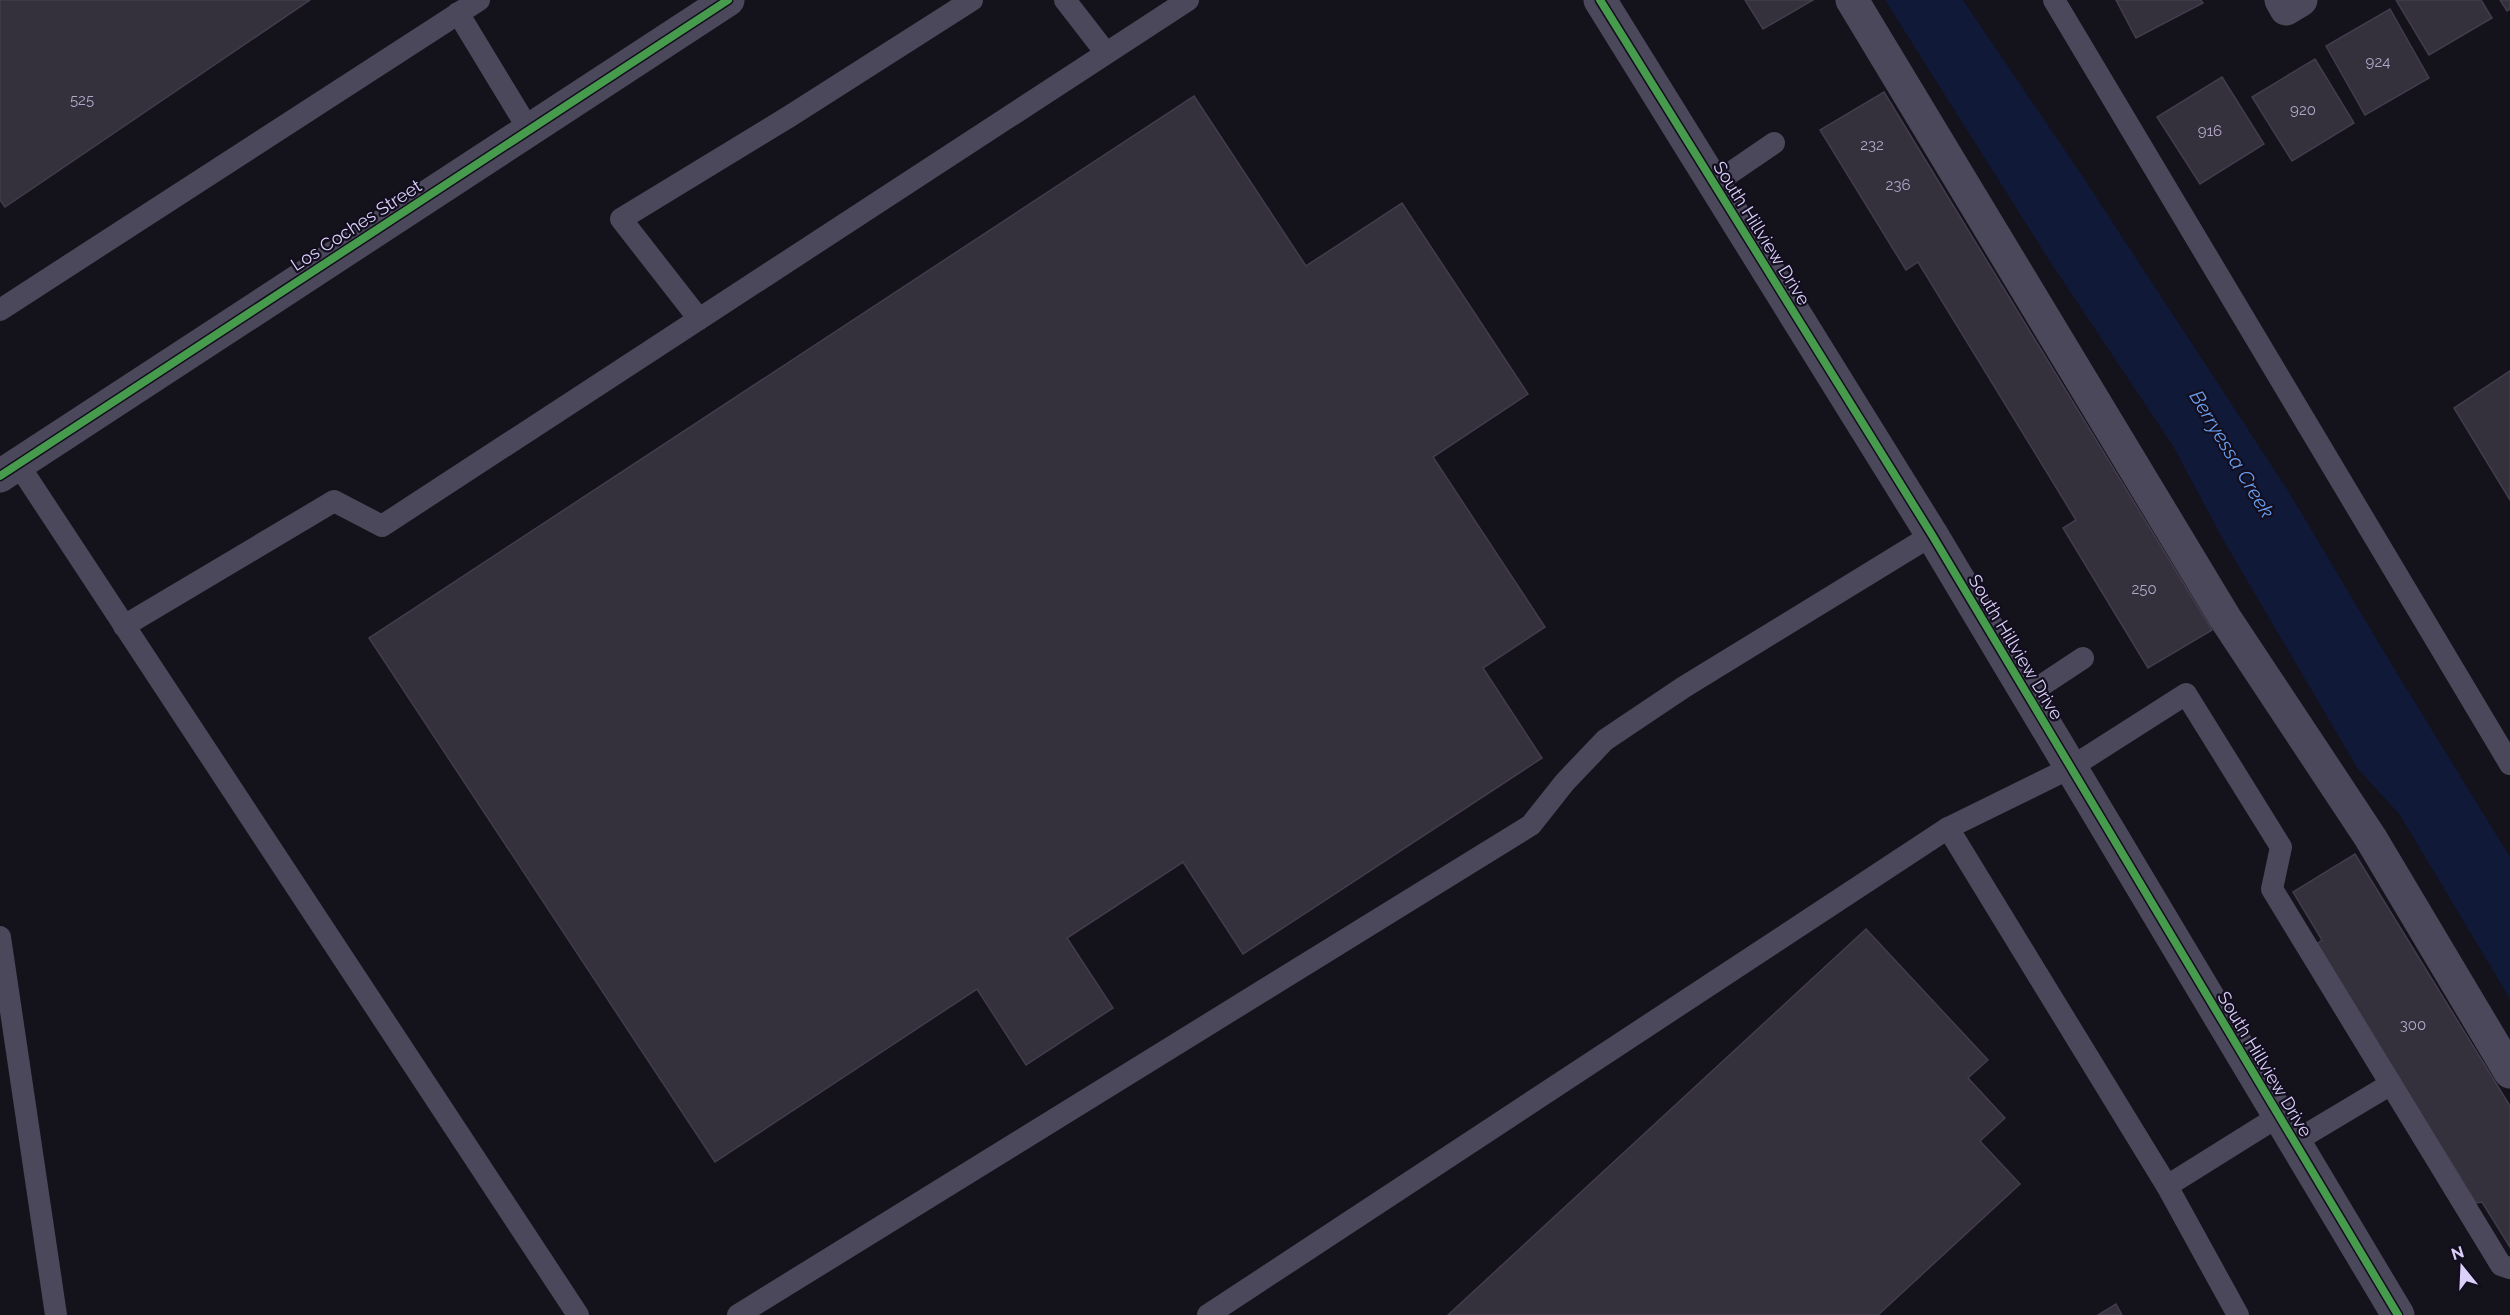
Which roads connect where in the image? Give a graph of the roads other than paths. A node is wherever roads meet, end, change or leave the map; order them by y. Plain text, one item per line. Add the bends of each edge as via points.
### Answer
1 (479, 0) edge
2 (728, 0) edge
3 (972, 0) edge
4 (1065, 0) edge
5 (1188, 0) edge
6 (1600, 0) edge
7 (1852, 0) edge
8 (2054, 0) edge
9 (2281, 0) edge
10 (2301, 0) edge
11 (458, 13) junction
12 (1106, 53) junction
13 (529, 130) junction
14 (1774, 142) dead end
15 (1714, 184) junction
16 (0, 309) edge
17 (699, 319) junction
18 (9, 470) edge
19 (1932, 536) junction
20 (124, 626) junction
21 (2083, 658) dead end
22 (2027, 695) junction
23 (2510, 764) edge
24 (2070, 768) junction
25 (1948, 828) junction
26 (0, 937) edge
27 (2510, 1072) edge
28 (2391, 1084) junction
29 (2287, 1129) junction
30 (2167, 1186) junction
31 (2510, 1268) edge
32 (56, 1315) edge
33 (578, 1315) edge
34 (738, 1315) edge
35 (1208, 1315) edge
36 (2238, 1315) edge
37 (2398, 1315) edge

1 - 11 lane
2 - 13 street, Los Coches Street
3 - 17 lane via 621,219
4 - 12 lane
5 - 12 lane
6 - 15 street, South Hillview Drive
7 - 27 street via 2225,618 2370,837
8 - 23 lane
9 - 10 street via 2286,9
11 - 13 lane
11 - 16 lane
12 - 17 lane
13 - 18 street, Los Coches Street
14 - 15 lane
15 - 19 street, South Hillview Drive
17 - 20 lane via 382,526 334,501
18 - 20 lane
19 - 22 street, South Hillview Drive
19 - 34 lane via 1684,687 1605,740 1532,825
20 - 33 lane
21 - 22 lane
22 - 24 street, South Hillview Drive
24 - 25 lane
24 - 28 lane via 2186,694 2281,847 2272,889
24 - 29 street, South Hillview Drive
25 - 30 lane
25 - 35 lane
26 - 32 lane
28 - 29 lane
28 - 31 lane via 2501,1265
29 - 30 lane
29 - 37 street, South Hillview Drive
30 - 36 lane

